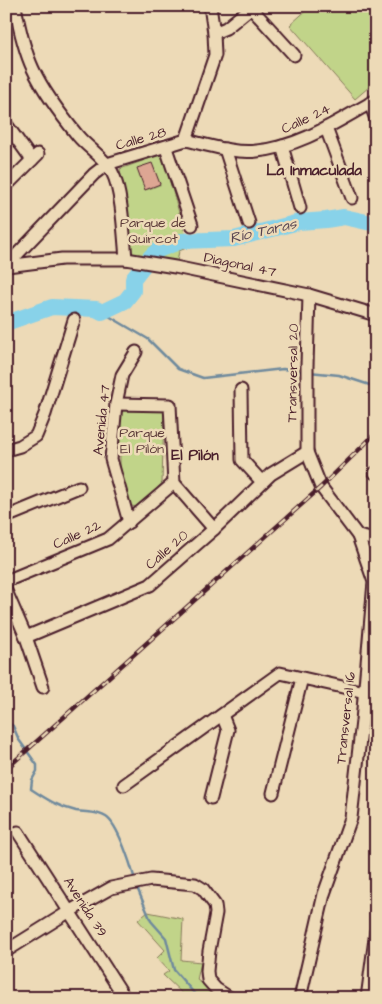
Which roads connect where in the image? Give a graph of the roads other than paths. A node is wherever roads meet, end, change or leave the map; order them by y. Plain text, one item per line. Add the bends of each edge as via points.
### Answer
1 (14, 6) edge
2 (210, 6) edge
3 (252, 7) edge
4 (214, 33) junction
5 (294, 55) dead end
6 (373, 101) edge
7 (376, 119) edge
8 (6, 124) edge
9 (326, 128) junction
10 (186, 140) junction
11 (282, 146) junction
12 (166, 148) junction
13 (225, 149) junction
14 (107, 164) junction
15 (6, 186) edge
16 (352, 198) dead end
17 (300, 208) dead end
18 (249, 223) dead end
19 (192, 225) dead end
20 (126, 259) junction
21 (6, 266) edge
22 (309, 295) junction
23 (376, 315) edge
24 (74, 320) dead end
25 (136, 352) dead end
26 (241, 390) dead end
27 (116, 404) junction
28 (6, 450) edge
29 (306, 452) junction
30 (262, 482) junction
31 (174, 483) junction
32 (80, 487) dead end
33 (6, 517) edge
34 (129, 522) junction
35 (214, 530) junction
36 (358, 536) junction
37 (376, 540) edge
38 (6, 581) edge
39 (6, 591) edge
40 (26, 637) junction
41 (302, 678) junction
42 (43, 688) dead end
43 (370, 692) edge
44 (222, 715) junction
45 (124, 785) dead end
46 (273, 793) dead end
47 (211, 798) dead end
48 (18, 832) dead end
49 (70, 911) junction
50 (376, 931) edge
51 (6, 951) edge
52 (372, 978) edge
53 (125, 998) edge
54 (230, 998) edge
55 (300, 998) edge
56 (367, 998) edge

1 - 14 street via 32,68 50,100 79,137
2 - 4 street, Calle 28
3 - 4 street via 226,28
3 - 5 street
4 - 10 street, Calle 28 via 215,55
6 - 7 street
6 - 9 street, Calle 24
8 - 15 street via 35,157
9 - 11 street, Calle 24
9 - 16 street
10 - 12 street, Calle 28
10 - 13 street, Calle 24
11 - 13 street, Calle 24 via 256,152
11 - 17 street
12 - 14 street, Calle 28
12 - 19 street
13 - 18 street
14 - 20 street via 117,185
14 - 21 street, Calle 28
20 - 21 street, Diagonal 47 via 62,259
20 - 22 street, Diagonal 47
22 - 23 street, Diagonal 47
22 - 29 street, Transversal 20
24 - 28 street via 36,436
25 - 27 street, Avenida 47 via 122,375
26 - 30 street via 242,460
27 - 31 street via 170,406
27 - 34 street, Avenida 47 via 111,459
29 - 30 street, Calle 20
29 - 36 street, Transversal 16 via 321,487
30 - 35 street, Calle 20
31 - 34 street, Calle 22
31 - 35 street
32 - 33 street
34 - 38 street, Calle 22 via 108,539
35 - 40 street, Calle 20 via 150,585
36 - 37 street
36 - 43 street, Transversal 16 via 374,582
39 - 40 street
40 - 42 street
41 - 43 street
41 - 44 street via 280,673
41 - 46 street
43 - 55 street, Transversal 16 via 350,818 324,894
44 - 45 street
44 - 47 street via 228,730
48 - 49 street, Avenida 39
49 - 51 street
49 - 53 street, Avenida 39
49 - 54 street via 111,888 128,884 151,880 195,884 215,905 207,976 211,984
50 - 52 street
52 - 56 street

